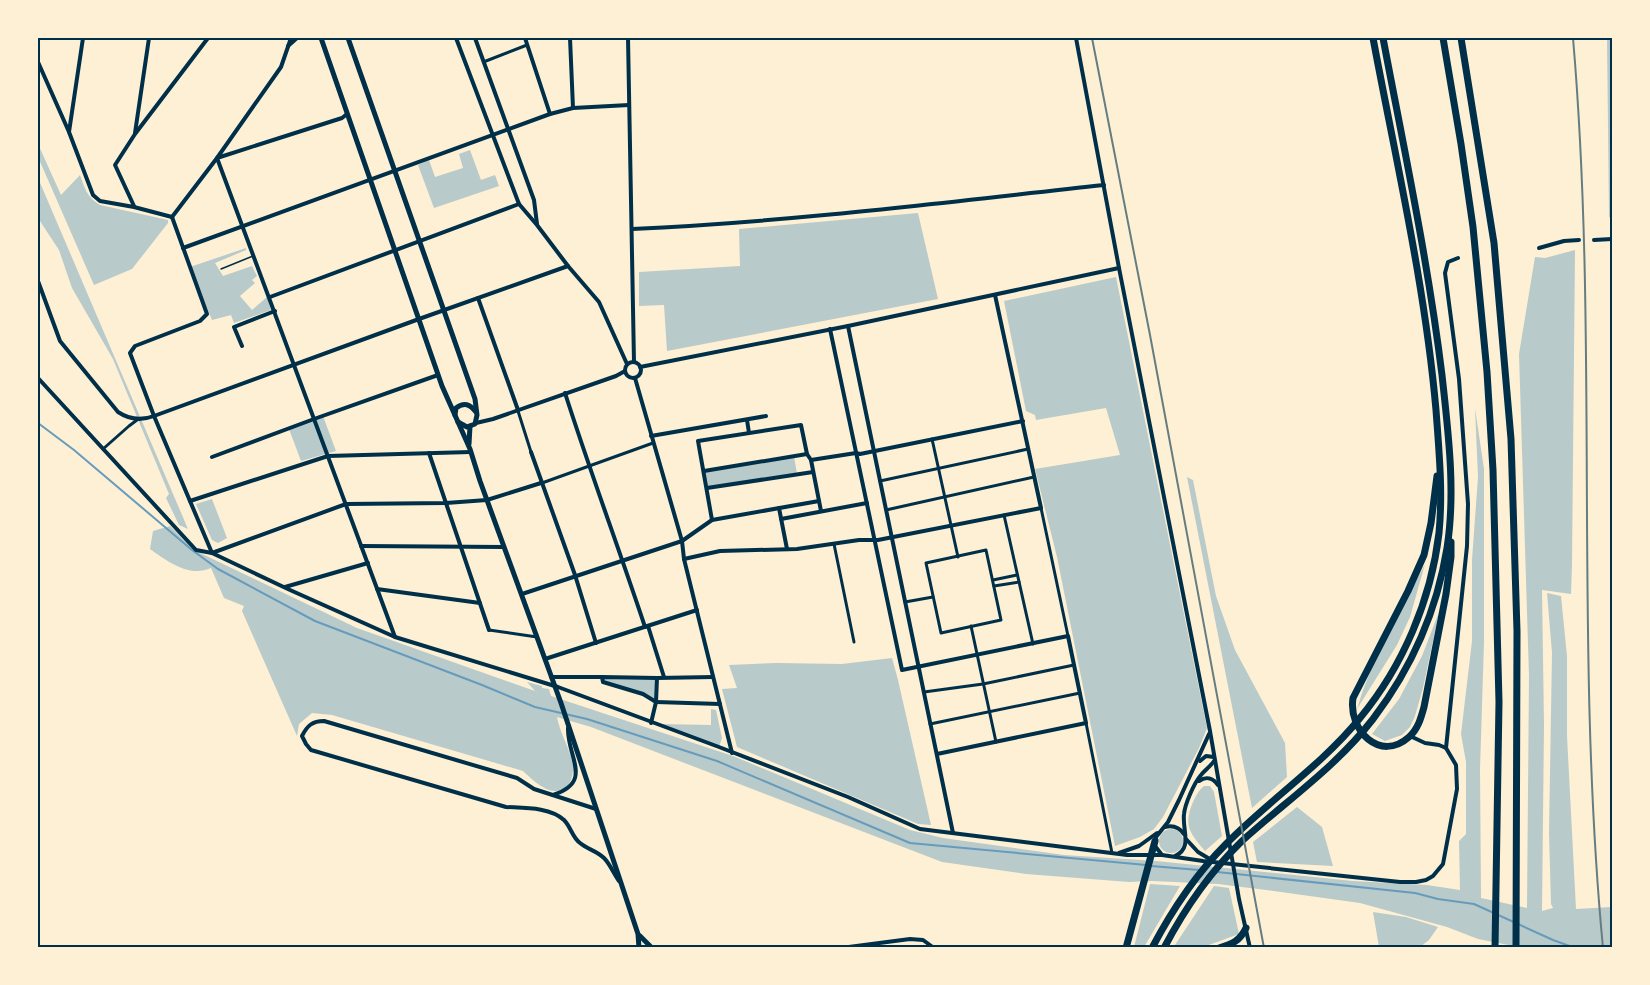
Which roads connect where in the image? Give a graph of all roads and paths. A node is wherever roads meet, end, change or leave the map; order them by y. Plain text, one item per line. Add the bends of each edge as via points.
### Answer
1 (83, 38) edge
2 (149, 38) edge
3 (208, 38) edge
4 (291, 38) edge
5 (297, 38) edge
6 (321, 38) edge
7 (348, 38) edge
8 (456, 38) edge
9 (475, 38) edge
10 (525, 38) edge
11 (570, 38) edge
12 (628, 38) edge
13 (1076, 38) edge
14 (1373, 38) edge
15 (1383, 38) edge
16 (1443, 38) edge
17 (1461, 38) edge
18 (527, 45) junction
19 (288, 47) junction
20 (486, 61) dead end
21 (38, 62) edge
22 (629, 105) junction
23 (573, 108) junction
24 (347, 114) junction
25 (550, 114) junction
26 (508, 130) junction
27 (69, 132) junction
28 (135, 134) junction
29 (493, 135) junction
30 (217, 158) junction
31 (394, 171) junction
32 (370, 179) junction
33 (1104, 185) junction
34 (519, 204) junction
35 (134, 207) junction
36 (172, 217) junction
37 (537, 225) junction
38 (243, 226) junction
39 (632, 229) junction
40 (1612, 239) edge
41 (1579, 240) dead end
42 (1594, 240) dead end
43 (419, 242) junction
44 (183, 248) junction
45 (1539, 248) dead end
46 (395, 250) junction
47 (254, 255) junction
48 (1458, 258) dead end
49 (568, 266) junction
50 (1119, 268) junction
51 (221, 269) dead end
52 (38, 281) edge
53 (995, 295) junction
54 (270, 297) junction
55 (478, 298) junction
56 (275, 311) junction
57 (443, 311) junction
58 (418, 319) junction
59 (848, 326) junction
60 (830, 329) junction
61 (242, 346) dead end
62 (634, 362) junction
63 (294, 364) junction
64 (627, 364) junction
65 (640, 368) junction
66 (625, 371) junction
67 (439, 374) junction
68 (38, 378) edge
69 (635, 378) junction
70 (565, 393) junction
71 (518, 410) junction
72 (476, 412) junction
73 (154, 416) junction
74 (766, 416) dead end
75 (314, 418) junction
76 (456, 419) junction
77 (137, 420) junction
78 (747, 420) junction
79 (1023, 421) junction
80 (473, 425) junction
81 (749, 433) junction
82 (651, 436) junction
83 (933, 439) junction
84 (653, 444) junction
85 (1439, 447) junction
86 (103, 449) junction
87 (1029, 449) junction
88 (470, 450) junction
89 (531, 452) joint
90 (874, 452) junction
91 (429, 453) junction
92 (856, 453) junction
93 (807, 454) junction
94 (328, 456) junction
95 (212, 457) dead end
96 (811, 460) junction
97 (589, 467) junction
98 (939, 468) junction
99 (704, 471) junction
100 (813, 472) junction
101 (1034, 477) junction
102 (880, 481) junction
103 (541, 483) junction
104 (707, 488) junction
105 (945, 497) junction
106 (487, 500) junction
107 (190, 501) junction
108 (819, 501) junction
109 (446, 503) junction
110 (867, 503) junction
111 (346, 504) junction
112 (779, 508) junction
113 (1041, 508) junction
114 (1450, 508) junction
115 (886, 510) junction
116 (821, 512) junction
117 (1004, 515) junction
118 (781, 519) junction
119 (712, 520) junction
120 (951, 526) junction
121 (892, 538) junction
122 (875, 540) junction
123 (682, 541) junction
124 (834, 544) junction
125 (361, 546) junction
126 (461, 548) junction
127 (504, 548) junction
128 (787, 549) junction
129 (212, 553) junction
130 (958, 558) junction
131 (684, 559) junction
132 (622, 560) junction
133 (368, 563) junction
134 (575, 575) junction
135 (1017, 575) junction
136 (993, 580) junction
137 (1019, 582) junction
138 (994, 586) junction
139 (284, 587) junction
140 (377, 589) junction
141 (522, 594) junction
142 (934, 597) junction
143 (905, 602) junction
144 (480, 603) junction
145 (697, 610) junction
146 (646, 626) junction
147 (971, 626) junction
148 (489, 630) joint
149 (1068, 636) junction
150 (395, 637) junction
151 (537, 637) junction
152 (854, 642) dead end
153 (596, 643) junction
154 (1033, 644) junction
155 (977, 655) junction
156 (545, 659) junction
157 (1074, 665) junction
158 (919, 667) junction
159 (551, 677) junction
160 (602, 677) junction
161 (713, 677) junction
162 (657, 678) junction
163 (664, 678) junction
164 (983, 684) junction
165 (555, 686) junction
166 (924, 693) junction
167 (1080, 693) junction
168 (656, 702) junction
169 (720, 704) junction
170 (989, 712) junction
171 (651, 723) junction
172 (1086, 723) junction
173 (568, 724) junction
174 (930, 724) junction
175 (1210, 731) junction
176 (1410, 736) junction
177 (996, 741) junction
178 (1446, 748) junction
179 (732, 753) junction
180 (937, 754) junction
181 (1215, 759) junction
182 (1195, 766) junction
183 (1196, 783) junction
184 (1220, 787) junction
185 (553, 795) junction
186 (596, 809) junction
187 (1164, 827) junction
188 (1158, 832) junction
189 (953, 833) junction
190 (1185, 837) junction
191 (1155, 841) junction
192 (1114, 853) junction
193 (1162, 855) junction
194 (1171, 856) junction
195 (1152, 858) junction
196 (1214, 861) junction
197 (622, 887) junction
198 (1246, 928) junction
199 (638, 934) junction
200 (1219, 947) edge
201 (639, 948) edge
202 (652, 948) edge
203 (841, 948) edge
204 (934, 948) edge
205 (1126, 948) edge
206 (1152, 948) edge
207 (1164, 948) edge
208 (1235, 948) edge
209 (1250, 948) edge
210 (1495, 948) edge
211 (1516, 948) edge

1 - 27 street
2 - 28 street
3 - 28 street
4 - 19 street
5 - 19 street
6 - 24 main road
7 - 31 main road
8 - 29 street
9 - 26 street
10 - 18 street
11 - 23 street
12 - 22 street
13 - 33 street
14 - 85 highway via 1419,282
15 - 114 highway via 1436,327 1447,429
16 - 210 highway via 1473,227 1488,372 1499,702
17 - 211 highway via 1494,243 1512,439 1517,642
18 - 20 street
18 - 25 street
19 - 30 street via 283,65
21 - 27 street
22 - 23 street
22 - 39 street
23 - 25 street
24 - 30 street
24 - 32 main road
25 - 26 street
26 - 29 street
26 - 37 street via 534,200
27 - 35 street via 93,195 100,201
28 - 35 street via 115,165
29 - 31 street
29 - 34 street
30 - 36 street
30 - 38 street
31 - 32 street
31 - 43 main road
32 - 38 street
32 - 46 main road
33 - 39 street via 694,227
33 - 50 street
34 - 37 street
34 - 43 street
35 - 36 street
36 - 44 street
37 - 49 street
38 - 44 street
38 - 47 street
39 - 62 street
40 - 42 street
41 - 45 street
43 - 46 street
43 - 57 main road
44 - 73 street via 207,314 200,321 135,346 130,353
46 - 54 street
46 - 58 main road
47 - 51 lane
47 - 54 street
48 - 178 street via 1448,262 1445,273 1460,379 1468,504
49 - 55 street
49 - 64 street via 599,302
50 - 53 street
50 - 175 street
52 - 77 street via 60,341 118,412
53 - 59 street
53 - 79 street
54 - 56 street
55 - 57 street
55 - 71 street
56 - 61 street via 234,327
56 - 63 street
57 - 58 street
57 - 72 main road via 475,399
58 - 63 street
58 - 67 main road
59 - 60 street
59 - 90 street
60 - 65 street
60 - 92 street
62 - 64 street
62 - 65 street
63 - 73 street
63 - 75 street
64 - 66 street
65 - 69 street
66 - 69 street
66 - 70 street
67 - 75 street
67 - 76 main road
68 - 86 street
69 - 82 street
70 - 71 street
70 - 97 street
71 - 80 street
71 - 89 street
72 - 76 main road via 470,405 460,405 455,411
72 - 80 main road
73 - 77 street
73 - 107 street
74 - 78 street
75 - 94 street
75 - 95 street
76 - 80 main road via 464,427
76 - 88 main road
77 - 86 street
78 - 81 street
78 - 82 street
79 - 83 street
79 - 87 street
80 - 88 main road
81 - 93 street via 801,425
81 - 99 street via 698,441
82 - 84 street
83 - 90 street
83 - 98 street
84 - 97 street
84 - 123 street
85 - 176 highway via 1435,498 1424,555 1352,704 1357,726 1374,743 1390,746
85 - 206 highway via 1441,506 1430,582 1413,630 1390,676 1361,717 1325,756 1226,844 1189,888
86 - 129 street via 196,549
87 - 98 street
87 - 101 street
88 - 91 street
88 - 106 main road
89 - 103 street
90 - 92 street
90 - 102 street
91 - 94 street
91 - 109 street
92 - 96 street
92 - 110 street
93 - 96 street
93 - 99 street
94 - 107 street
94 - 111 street
96 - 100 street
97 - 103 street
97 - 132 street
98 - 102 street
98 - 105 street
99 - 104 street
100 - 104 street
100 - 108 street
101 - 105 street
101 - 113 street
102 - 115 street
103 - 106 street
103 - 134 street
104 - 119 street
105 - 115 street
105 - 120 street
106 - 109 street
106 - 127 main road
107 - 129 street
108 - 112 street
108 - 116 street
109 - 111 street
109 - 126 street
110 - 116 street
110 - 122 street
111 - 125 street
111 - 129 street
112 - 118 street
112 - 119 street
113 - 117 street
113 - 149 street
114 - 176 highway via 1451,558 1446,594 1424,707
114 - 207 highway via 1442,572 1427,622 1393,691 1366,727 1325,770 1223,862 1197,893
115 - 121 street
116 - 118 street
117 - 120 street
117 - 135 street
118 - 128 street
119 - 123 street
120 - 121 street
120 - 130 street
121 - 122 street
121 - 143 street
122 - 124 street
122 - 158 street via 902,670
123 - 131 street
123 - 132 street
124 - 128 street
124 - 152 street
125 - 126 street
125 - 133 street
126 - 127 street
126 - 144 street
127 - 141 main road
128 - 131 street via 720,551
129 - 139 street
130 - 136 street via 986,550
130 - 142 street via 926,563
131 - 145 street
132 - 134 street
132 - 146 street
133 - 139 street
133 - 140 street
134 - 141 street
134 - 153 street
135 - 136 street
135 - 137 street
136 - 138 street
137 - 138 street
137 - 154 street
138 - 147 street via 1001,620
139 - 150 street
140 - 144 street
140 - 150 street
141 - 151 main road
142 - 143 street
142 - 147 street via 941,633
143 - 158 street
144 - 148 street
145 - 146 street
145 - 161 street
146 - 153 street
146 - 163 street
147 - 155 street
148 - 151 street
149 - 154 street
149 - 157 street
150 - 165 street
151 - 156 main road
153 - 156 street
154 - 155 street
155 - 158 street
155 - 164 street
156 - 159 main road
157 - 164 street
157 - 167 street
158 - 166 street
159 - 160 street
159 - 165 main road
160 - 162 street
160 - 168 street via 603,682
161 - 163 street
161 - 169 street
162 - 163 street
162 - 168 street
164 - 166 street
164 - 170 street
165 - 171 street
165 - 173 main road
166 - 174 street
167 - 170 street
167 - 172 street
168 - 169 street
168 - 171 street
169 - 179 street
170 - 174 street
170 - 177 street
171 - 179 street
172 - 177 street
172 - 192 street
173 - 185 street via 575,779 565,791
173 - 186 main road
174 - 180 street
175 - 181 street
175 - 182 street
176 - 178 street
177 - 180 street
178 - 196 street via 1455,765 1457,789 1443,864 1426,880 1400,882
179 - 189 street via 920,829
180 - 189 street
181 - 182 street via 1206,756
181 - 183 street
181 - 184 street
182 - 187 street
183 - 184 street via 1209,778
183 - 190 street via 1185,809
184 - 198 street
185 - 186 street
185 - 197 street via 517,778 324,721 316,721 302,736 311,750 506,807 555,814 579,843 604,858
186 - 197 main road
187 - 188 street
187 - 190 street via 1178,828
188 - 191 street
188 - 192 street via 1139,846
189 - 192 street
190 - 194 street via 1180,854
190 - 196 street via 1198,852
191 - 193 street
191 - 195 highway
192 - 195 street
193 - 194 street
193 - 195 street
194 - 196 street
195 - 205 highway
197 - 199 main road
198 - 200 highway via 1237,941
198 - 209 street
199 - 201 main road
199 - 202 main road
200 - 208 highway
203 - 204 street via 910,939 923,940

